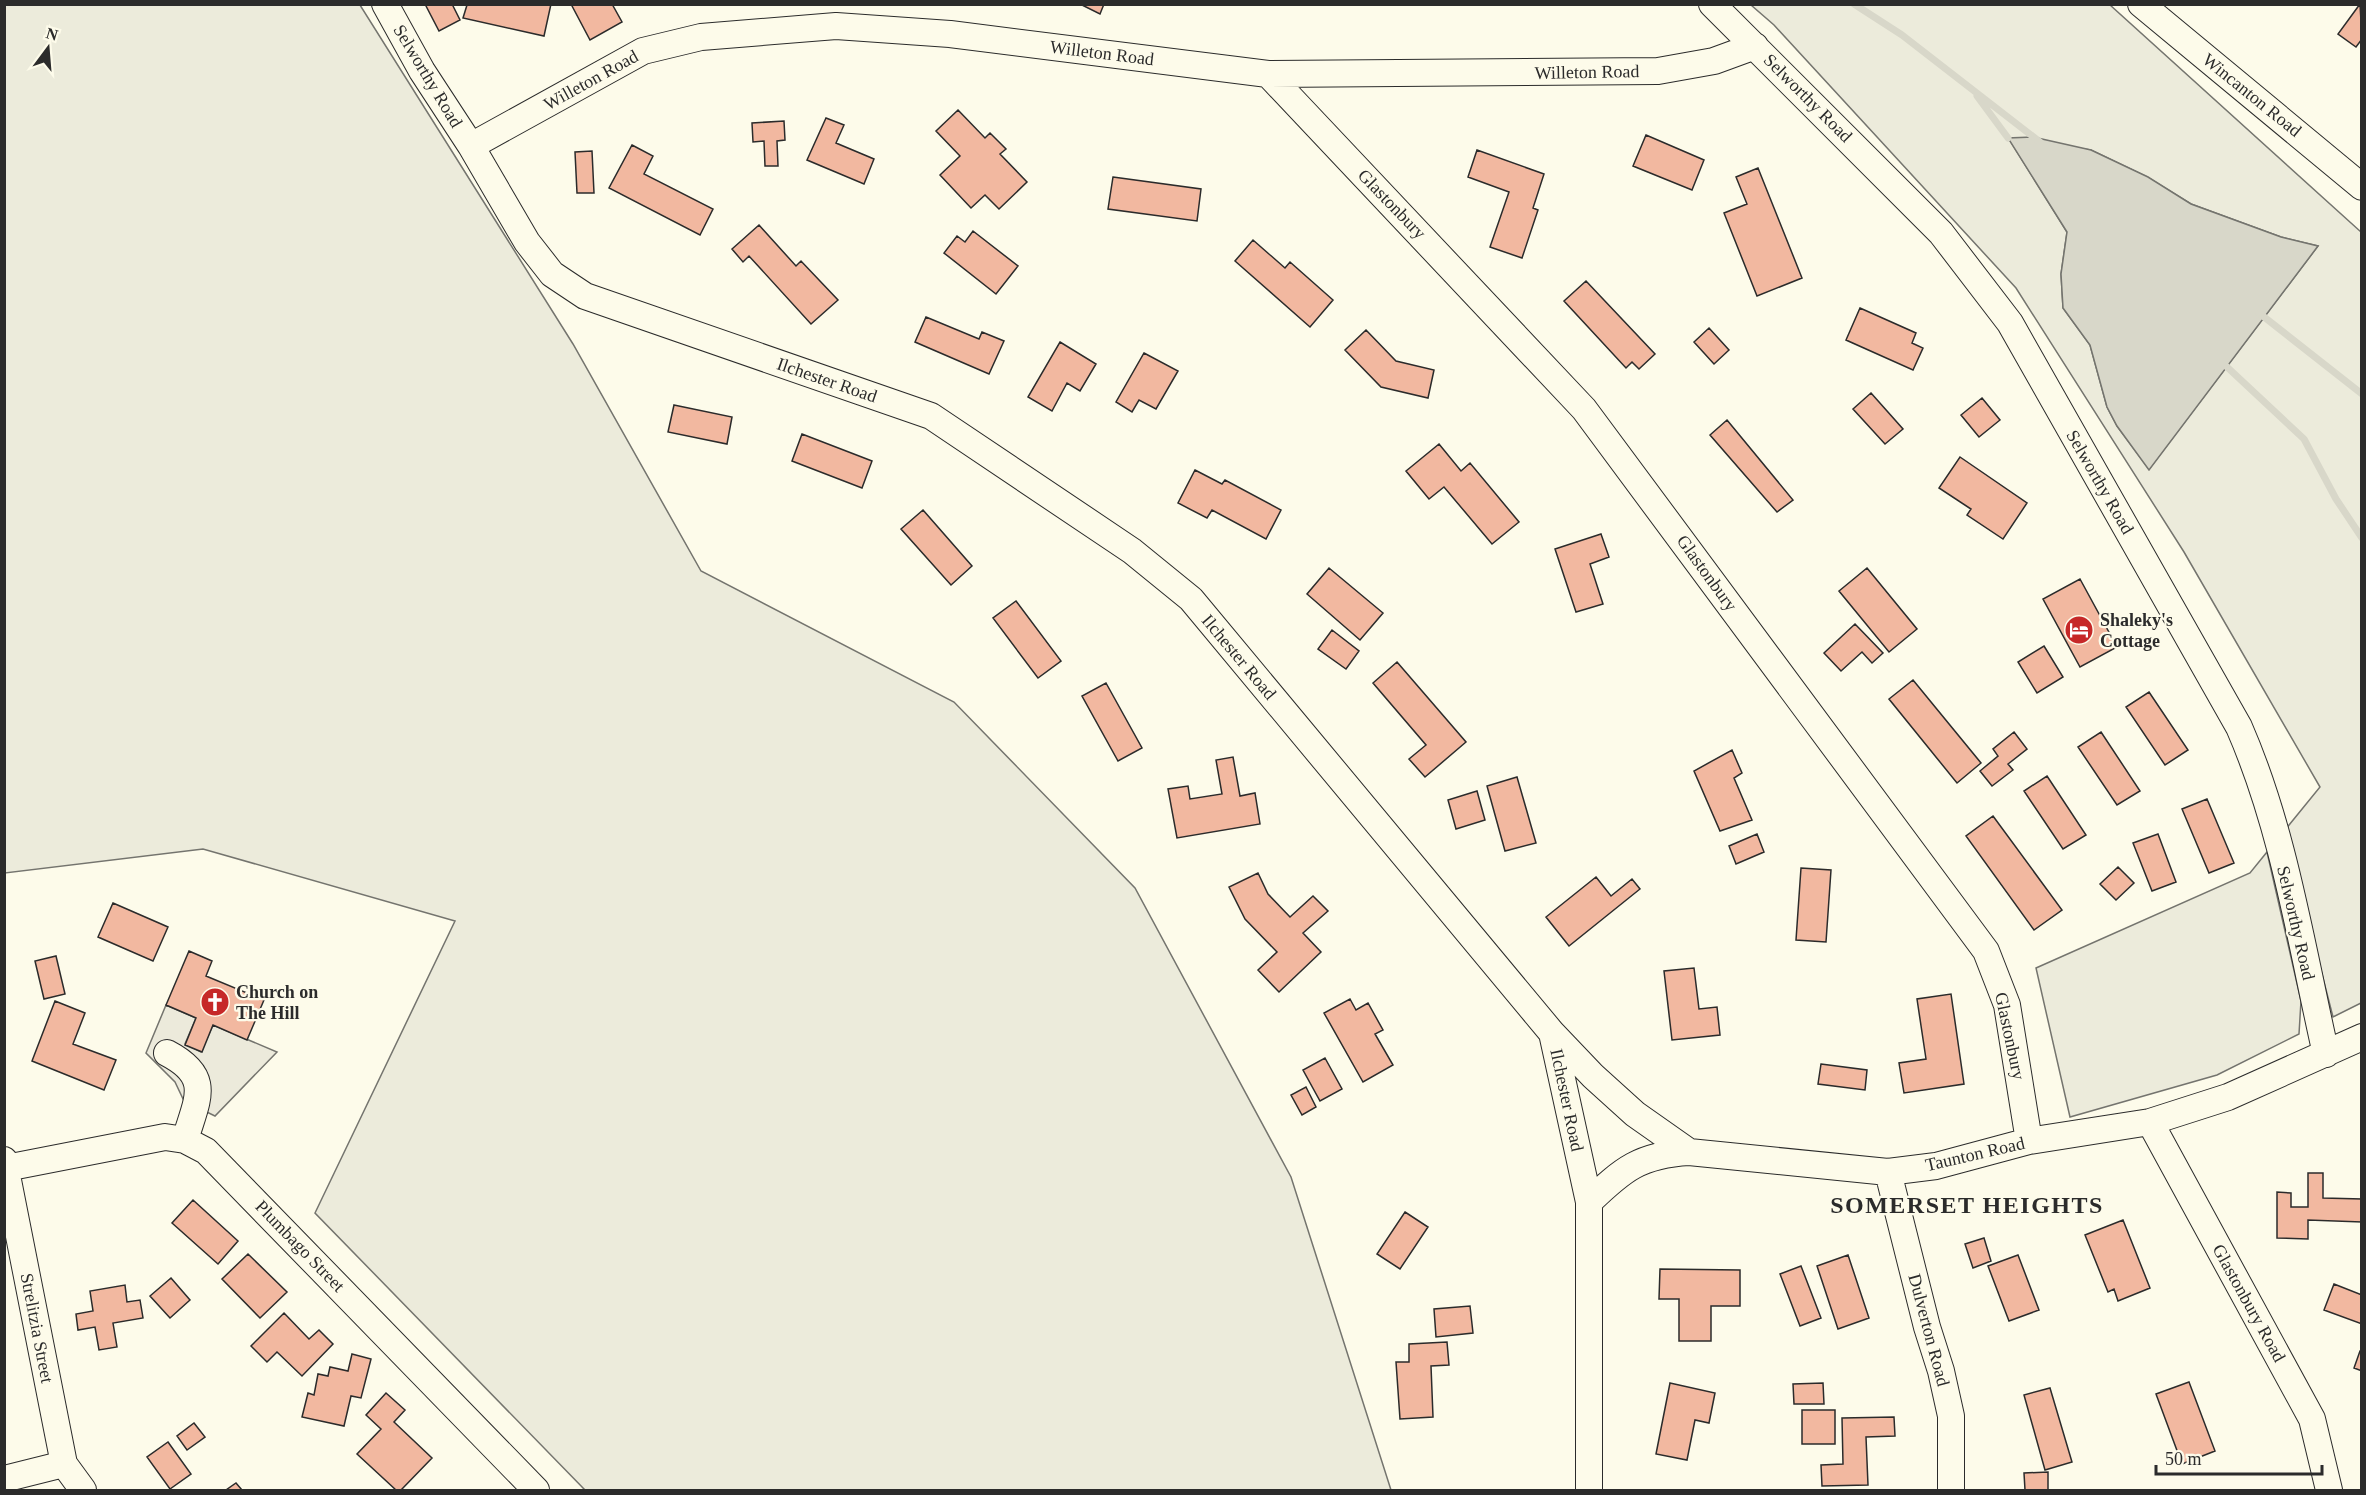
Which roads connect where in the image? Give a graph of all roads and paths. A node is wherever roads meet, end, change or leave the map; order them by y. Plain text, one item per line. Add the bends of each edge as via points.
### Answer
1 (385, 4) edge
2 (1712, 4) edge
3 (2141, 4) edge
4 (1755, 45) junction
5 (1268, 74) junction
6 (471, 146) junction
7 (2361, 187) edge
8 (1552, 1033) junction
9 (2361, 1037) edge
10 (167, 1053) dead end
11 (2326, 1054) junction
12 (2150, 1122) junction
13 (185, 1140) junction
14 (2029, 1141) junction
15 (1689, 1152) junction
16 (5, 1164) edge
17 (1888, 1172) junction
18 (1589, 1202) junction
19 (64, 1464) junction
20 (4, 1479) edge
21 (83, 1491) edge
22 (536, 1491) edge
23 (1589, 1491) edge
24 (1951, 1491) edge
25 (2329, 1491) edge

1 - 6 street, Selworthy Road via 422,71
2 - 4 street, Selworthy Road
3 - 7 street, Wincanton Road
4 - 5 street, Willeton Road via 1714,61 1658,71
4 - 11 street, Selworthy Road via 1941,233 2010,323 2216,685 2258,771 2275,827
5 - 6 street, Willeton Road via 950,34 836,26 701,37 643,51
5 - 14 street, Glastonbury via 1584,409 1986,951 2007,1005
6 - 8 street, Ilchester Road via 526,242 552,274 585,296 932,416 1132,551 1174,585 1191,599
8 - 15 street via 1635,1114
8 - 18 street, Ilchester Road
9 - 11 street, Taunton Road
10 - 13 street via 187,1063 199,1088
11 - 12 street, Taunton Road via 2228,1097
12 - 14 street, Taunton Road
12 - 25 street, Glastonbury Road via 2312,1419
13 - 16 street, Plumbago Street via 165,1137
13 - 22 street, Plumbago Street via 222,1165
14 - 17 street, Taunton Road via 1936,1166
15 - 17 street, Taunton Road
15 - 18 street, Taunton Road via 1644,1159 1625,1169
16 - 19 street, Strelitzia Street
17 - 24 street, Dulverton Road via 1951,1416
18 - 23 street, Ilchester Road
19 - 20 street
19 - 21 street, Strelitzia Street

